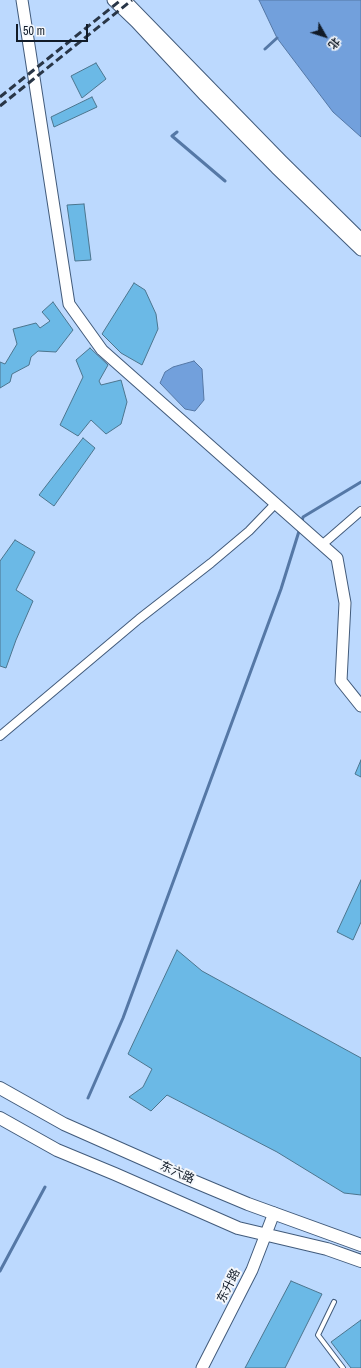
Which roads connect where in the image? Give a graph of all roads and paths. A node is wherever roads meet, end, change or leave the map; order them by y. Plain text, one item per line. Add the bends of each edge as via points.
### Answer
1 (22, 0) edge
2 (113, 0) edge
3 (125, 0) edge
4 (361, 239) edge
5 (361, 250) edge
6 (276, 503) junction
7 (361, 511) edge
8 (323, 544) junction
9 (361, 706) edge
10 (0, 736) edge
11 (0, 1088) edge
12 (0, 1118) edge
13 (274, 1213) junction
14 (265, 1234) junction
15 (361, 1245) edge
16 (361, 1262) edge
17 (334, 1302) dead end
18 (202, 1368) edge
19 (343, 1368) edge

1 - 6 street via 69,304 102,350
2 - 5 street via 276,168
3 - 4 street
6 - 8 street
6 - 10 street via 249,531
7 - 8 street
8 - 9 street via 337,558 345,603 341,681
11 - 13 main road, 东六路 via 64,1124
12 - 14 main road via 57,1150 238,1228
13 - 14 street, 东升路
13 - 15 main road, 东六路
14 - 16 main road
14 - 18 street, 东升路 via 252,1270
17 - 19 lane via 318,1335

